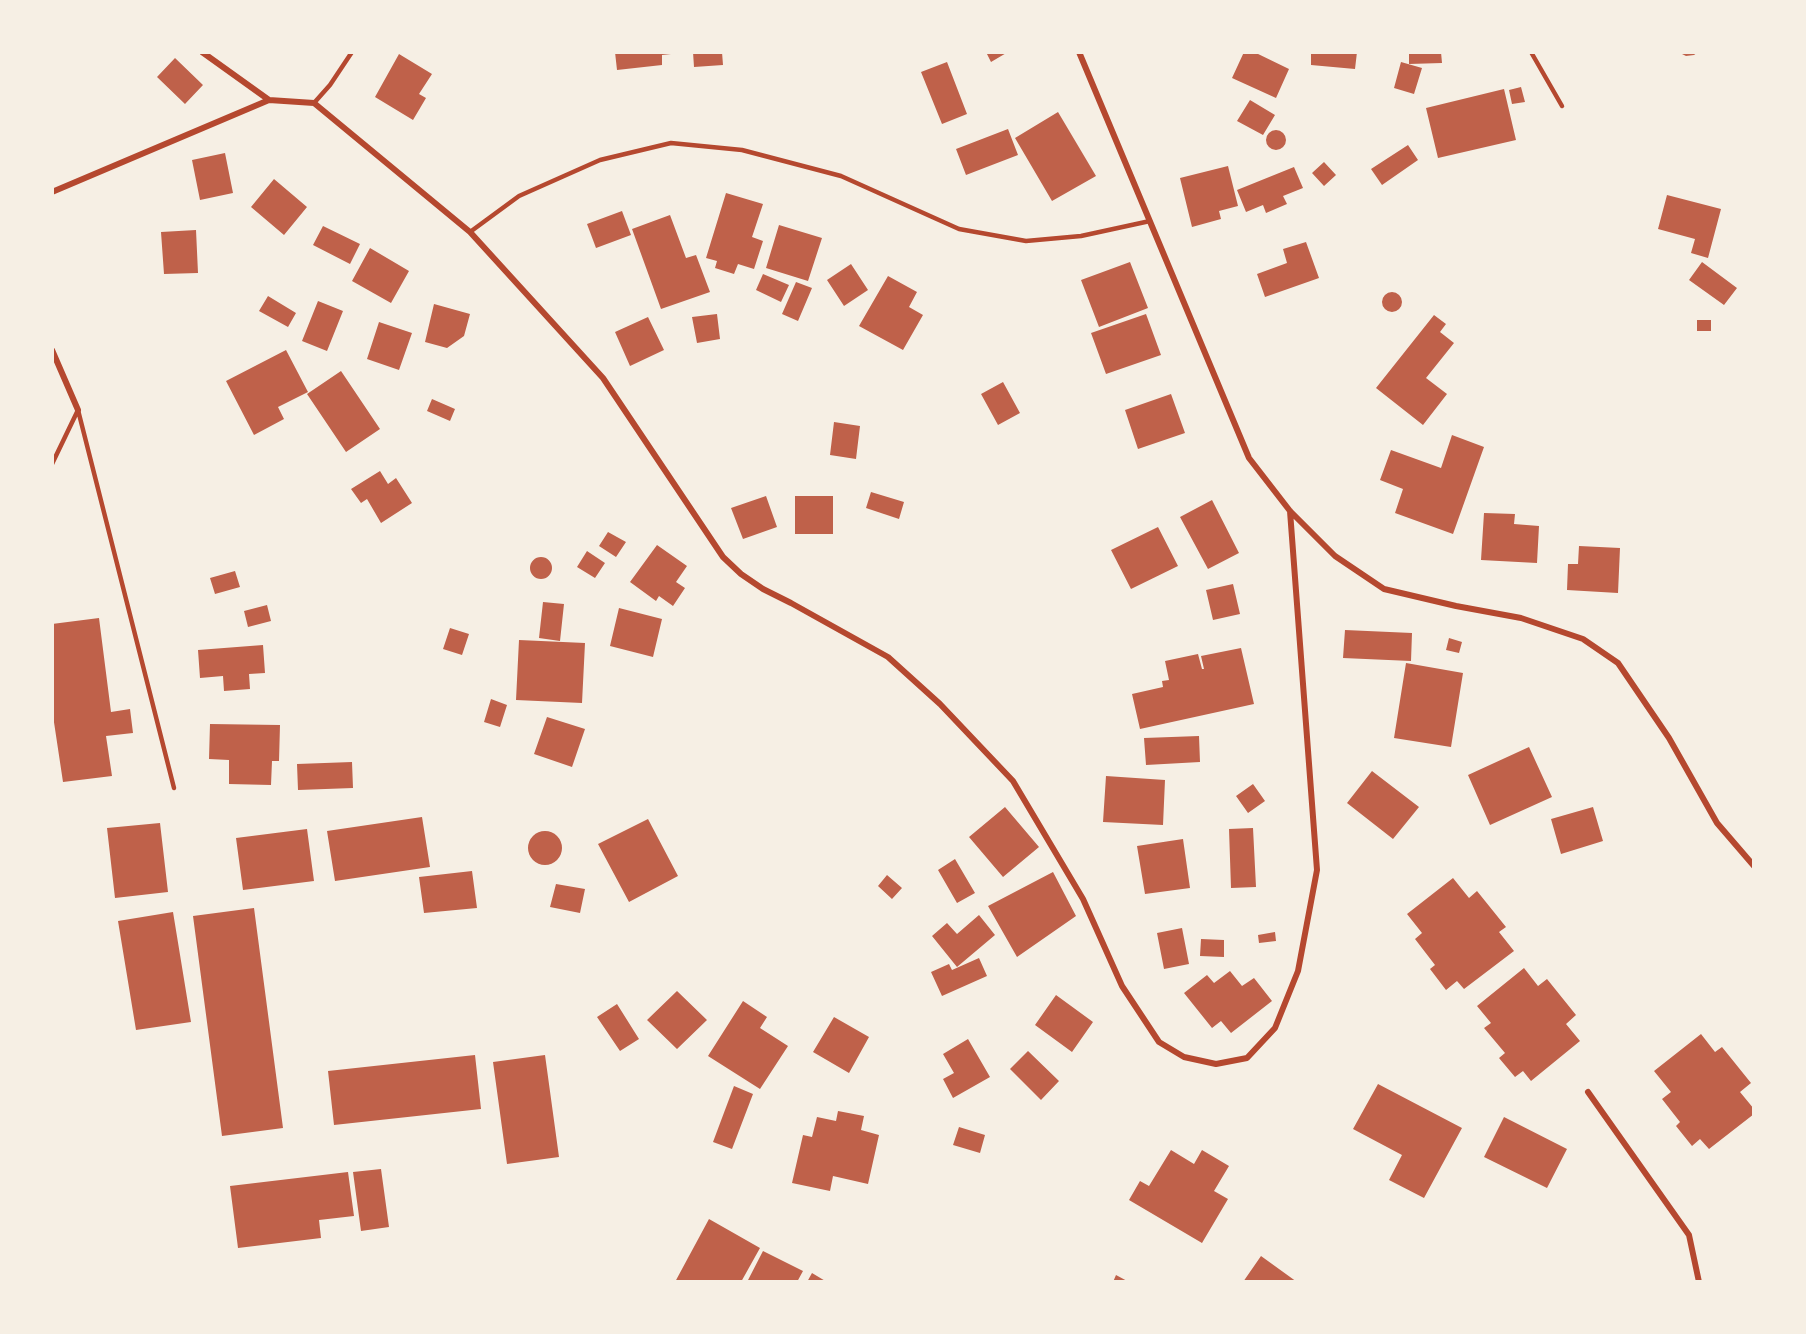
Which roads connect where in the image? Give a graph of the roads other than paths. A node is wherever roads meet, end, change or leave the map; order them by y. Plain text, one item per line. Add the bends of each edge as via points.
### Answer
1 (202, 52) edge
2 (352, 52) edge
3 (1079, 52) edge
4 (1532, 52) edge
5 (269, 100) junction
6 (314, 102) junction
7 (1562, 106) dead end
8 (52, 192) edge
9 (1150, 220) junction
10 (470, 232) junction
11 (52, 350) edge
12 (78, 410) junction
13 (52, 464) edge
14 (1290, 511) junction
15 (174, 788) dead end
16 (1754, 866) edge
17 (1588, 1092) dead end
18 (1699, 1281) edge

1 - 5 street
2 - 6 lane
3 - 9 street
4 - 7 lane
5 - 6 street
5 - 8 street
6 - 10 street
9 - 10 lane via 1081,236 1026,242 959,229 841,176 742,150 671,143 600,160 519,196
9 - 14 street via 1249,458
10 - 14 street via 603,378 723,557 763,589 888,657 940,704 1013,781 1083,899 1122,986 1160,1042 1184,1057 1216,1064 1247,1058 1275,1028 1298,971 1317,870
11 - 12 street
12 - 13 lane
12 - 15 lane
14 - 16 street via 1335,556 1384,589 1521,618 1583,639 1618,663 1669,738 1717,823
17 - 18 street via 1689,1235

